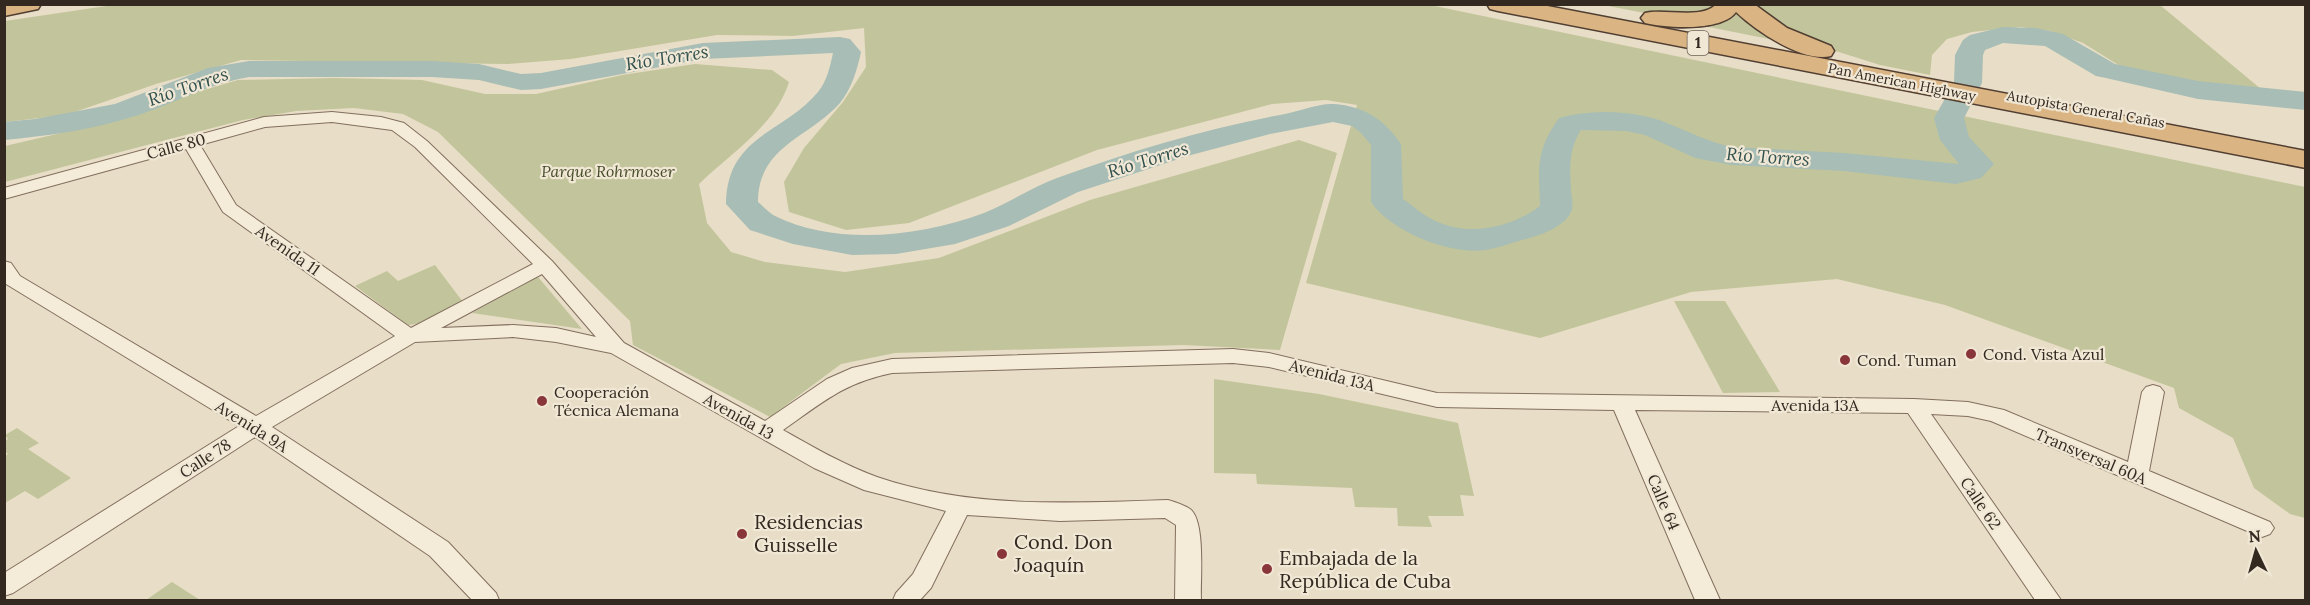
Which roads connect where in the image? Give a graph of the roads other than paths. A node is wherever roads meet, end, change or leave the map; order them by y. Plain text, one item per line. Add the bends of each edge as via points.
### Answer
1 (30, 4) edge
2 (1498, 4) edge
3 (1549, 4) edge
4 (1728, 4) edge
5 (1740, 4) edge
6 (4, 9) edge
7 (1575, 9) edge
8 (1895, 75) junction
9 (1997, 97) junction
10 (351, 118) joint
11 (190, 142) junction
12 (2306, 148) edge
13 (2306, 160) edge
14 (4, 194) edge
15 (545, 265) junction
16 (4, 267) edge
17 (409, 336) junction
18 (617, 348) junction
19 (2152, 392) dead end
20 (1622, 404) junction
21 (1914, 406) junction
22 (255, 426) junction
23 (766, 431) junction
24 (2137, 476) junction
25 (960, 506) junction
26 (2262, 528) dead end
27 (4, 586) edge
28 (487, 600) edge
29 (905, 600) edge
30 (1188, 600) edge
31 (1707, 600) edge
32 (2048, 600) edge

1 - 6 highway
2 - 8 highway, Pan American Highway / 1
3 - 7 highway, 1
4 - 7 highway via 1717,16 1695,20
5 - 8 highway via 1778,34
7 - 8 highway, 1
8 - 9 highway, Pan American Highway / 1
9 - 12 highway, Autopista General Cañas / 1
9 - 13 highway, Pan American Highway / 1
10 - 11 street, Calle 80 via 264,122
10 - 15 street, Avenida 13 via 399,126
11 - 14 street, Calle 80
11 - 17 street, Avenida 11 via 229,208
15 - 17 street, Calle 78
15 - 18 street, Avenida 13
16 - 22 street, Avenida 9A via 13,280
17 - 18 street, Calle 78 via 513,331
17 - 22 street, Calle 78
18 - 23 street, Avenida 13
19 - 24 street
20 - 21 street, Avenida 13A
20 - 23 street, Avenida 13A via 1437,400 1250,357 904,366 859,373 834,384
20 - 31 street, Calle 64
21 - 24 street, Transversal 60A via 1996,415
21 - 32 street, Calle 62
22 - 27 street, Calle 78
22 - 28 street, Avenida 9A via 440,549
23 - 25 street, Avenida 13 via 872,484
24 - 26 street, Transversal 60A
25 - 29 street via 922,581
25 - 30 street, Avenida 13 via 1060,512 1168,509 1183,516 1188,525

